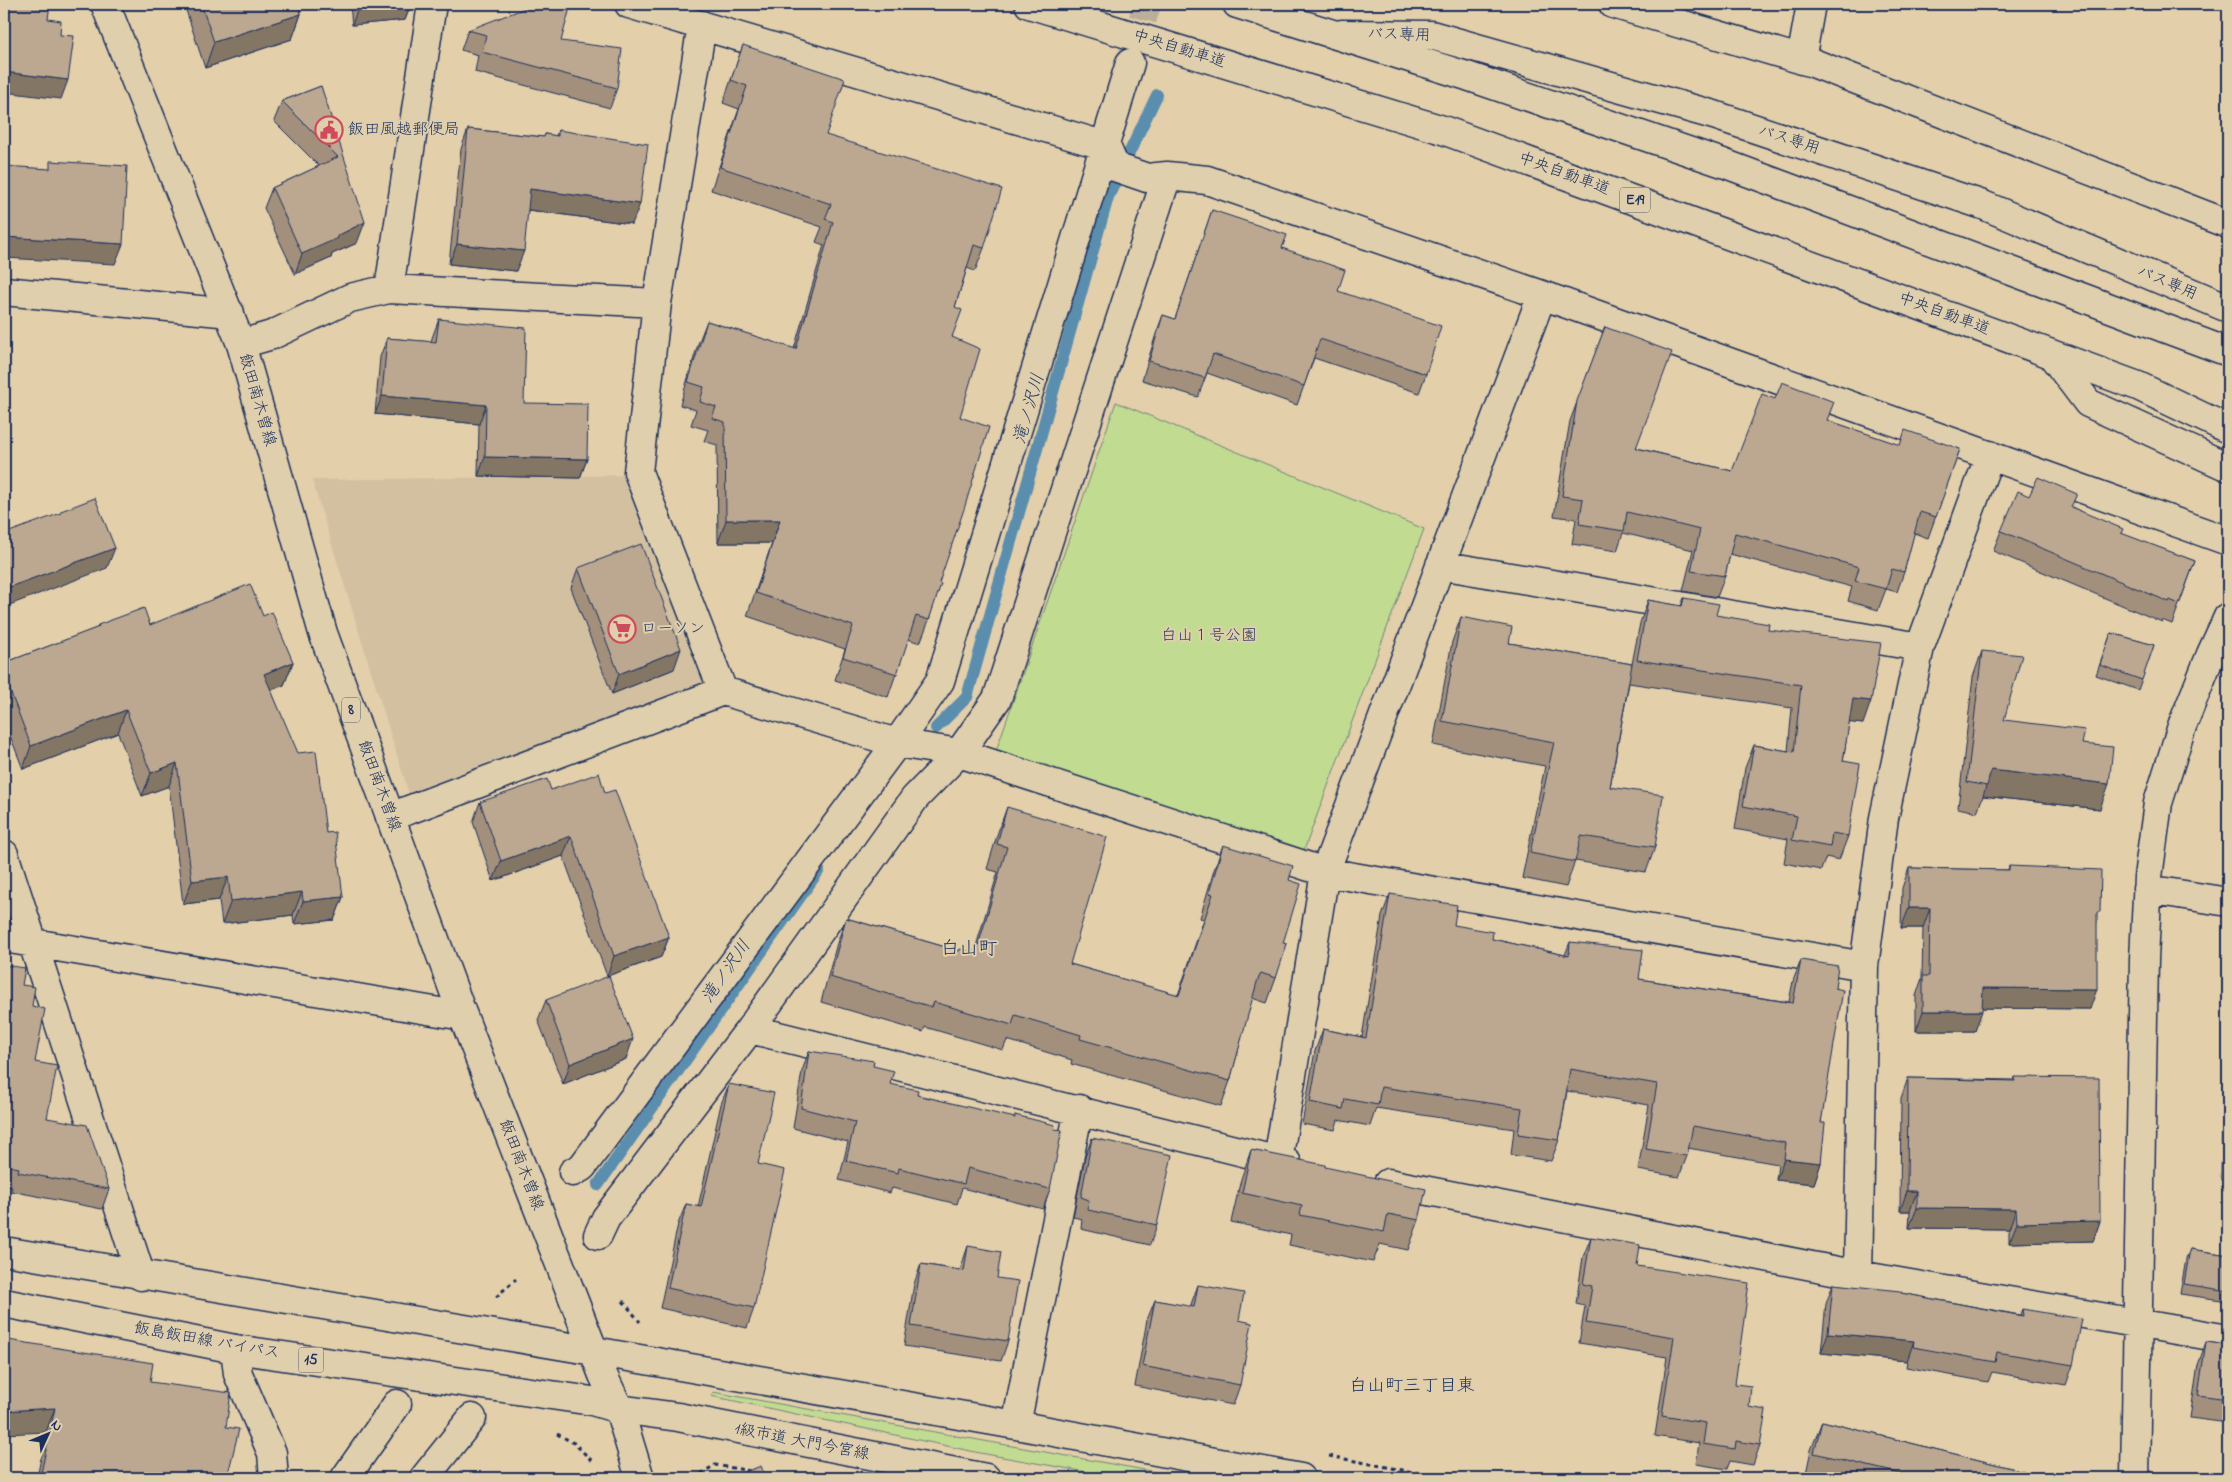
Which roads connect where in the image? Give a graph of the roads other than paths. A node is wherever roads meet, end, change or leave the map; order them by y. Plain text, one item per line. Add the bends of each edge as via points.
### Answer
1 (105, 4) edge
2 (432, 4) edge
3 (628, 4) edge
4 (1029, 4) edge
5 (1237, 4) edge
6 (1613, 4) edge
7 (1811, 4) edge
8 (702, 25) junction
9 (1333, 34) junction
10 (1801, 60) junction
11 (1130, 63) tunnel mouth
12 (1111, 157) junction
13 (1157, 177) junction
14 (2228, 224) edge
15 (389, 289) junction
16 (4, 291) edge
17 (1542, 295) junction
18 (658, 303) junction
19 (2228, 308) edge
20 (230, 313) junction
21 (241, 344) junction
22 (2228, 352) edge
23 (2051, 354) junction
24 (2228, 428) edge
25 (1990, 455) junction
26 (2228, 467) edge
27 (2228, 541) edge
28 (1440, 565) junction
29 (2228, 617) edge
30 (1920, 647) junction
31 (723, 691) junction
32 (897, 743) junction
33 (959, 753) junction
34 (390, 816) junction
35 (4, 854) edge
36 (1325, 872) junction
37 (2147, 889) junction
38 (2228, 902) edge
39 (4, 938) edge
40 (34, 944) junction
41 (1864, 966) junction
42 (463, 1016) junction
43 (750, 1029) junction
44 (1079, 1110) junction
45 (1278, 1161) junction
46 (1307, 1166) edge
47 (573, 1172) dead end
48 (1365, 1178) edge
49 (598, 1235) dead end
50 (4, 1250) edge
51 (1858, 1275) junction
52 (142, 1276) junction
53 (4, 1303) edge
54 (2138, 1324) junction
55 (2228, 1339) edge
56 (235, 1349) junction
57 (594, 1352) junction
58 (397, 1404) dead end
59 (618, 1409) junction
60 (472, 1418) dead end
61 (1016, 1425) junction
62 (274, 1478) edge
63 (345, 1478) edge
64 (424, 1478) edge
65 (640, 1478) edge
66 (986, 1478) edge
67 (1301, 1478) edge
68 (2135, 1478) edge

1 - 20 main road, 飯田南木曽線 / 8
2 - 15 main road
3 - 8 main road
4 - 23 main road, 中央自動車道 / E19 via 1443,130
5 - 9 main road
6 - 10 main road
7 - 10 main road
8 - 12 main road
8 - 18 main road
9 - 19 main road, バス専用 via 1431,35 1714,115 1983,205
9 - 22 main road via 1723,163
10 - 14 main road
11 - 12 main road
12 - 13 main road
12 - 32 main road via 940,681
13 - 17 main road via 1207,180
13 - 33 main road via 997,699
15 - 18 main road
15 - 21 main road via 350,298 272,335
16 - 20 main road
17 - 25 main road
17 - 28 main road
18 - 31 main road via 638,472
20 - 21 main road, 飯田南木曽線 / 8
21 - 34 main road, 飯田南木曽線 / 8 via 323,633
23 - 24 main road, 中央自動車道 / E19 via 2138,386
23 - 26 main road via 2088,404
25 - 27 main road
25 - 30 main road
28 - 30 main road
28 - 36 main road
29 - 37 main road via 2182,726 2158,803
30 - 41 main road via 1884,818
31 - 32 main road
31 - 34 main road
32 - 33 main road
32 - 47 main road via 582,1167
33 - 36 main road
33 - 43 main road via 915,798
34 - 42 main road, 飯田南木曽線 / 8
35 - 40 main road
36 - 41 main road
36 - 45 main road
37 - 38 main road
37 - 54 main road
39 - 40 main road
40 - 42 main road
40 - 52 main road
41 - 51 main road
42 - 57 main road, 飯田南木曽線 / 8
43 - 44 main road
43 - 49 main road via 606,1218
44 - 45 main road
44 - 61 main road
45 - 46 main road
48 - 51 main road
50 - 52 main road
51 - 54 main road
52 - 57 main road
53 - 56 main road, 飯島飯田線 バイパス / 15
54 - 55 main road
54 - 68 main road
56 - 59 main road, 飯島飯田線 バイパス / 15 via 592,1400
56 - 62 main road via 238,1374 272,1453
57 - 59 main road, 飯田南木曽線 / 8
57 - 61 main road
58 - 63 main road
59 - 65 main road, 飯田南木曽線 / 8
59 - 66 main road, 1級市道 大門今宮線 via 678,1417
60 - 64 main road
61 - 67 main road

